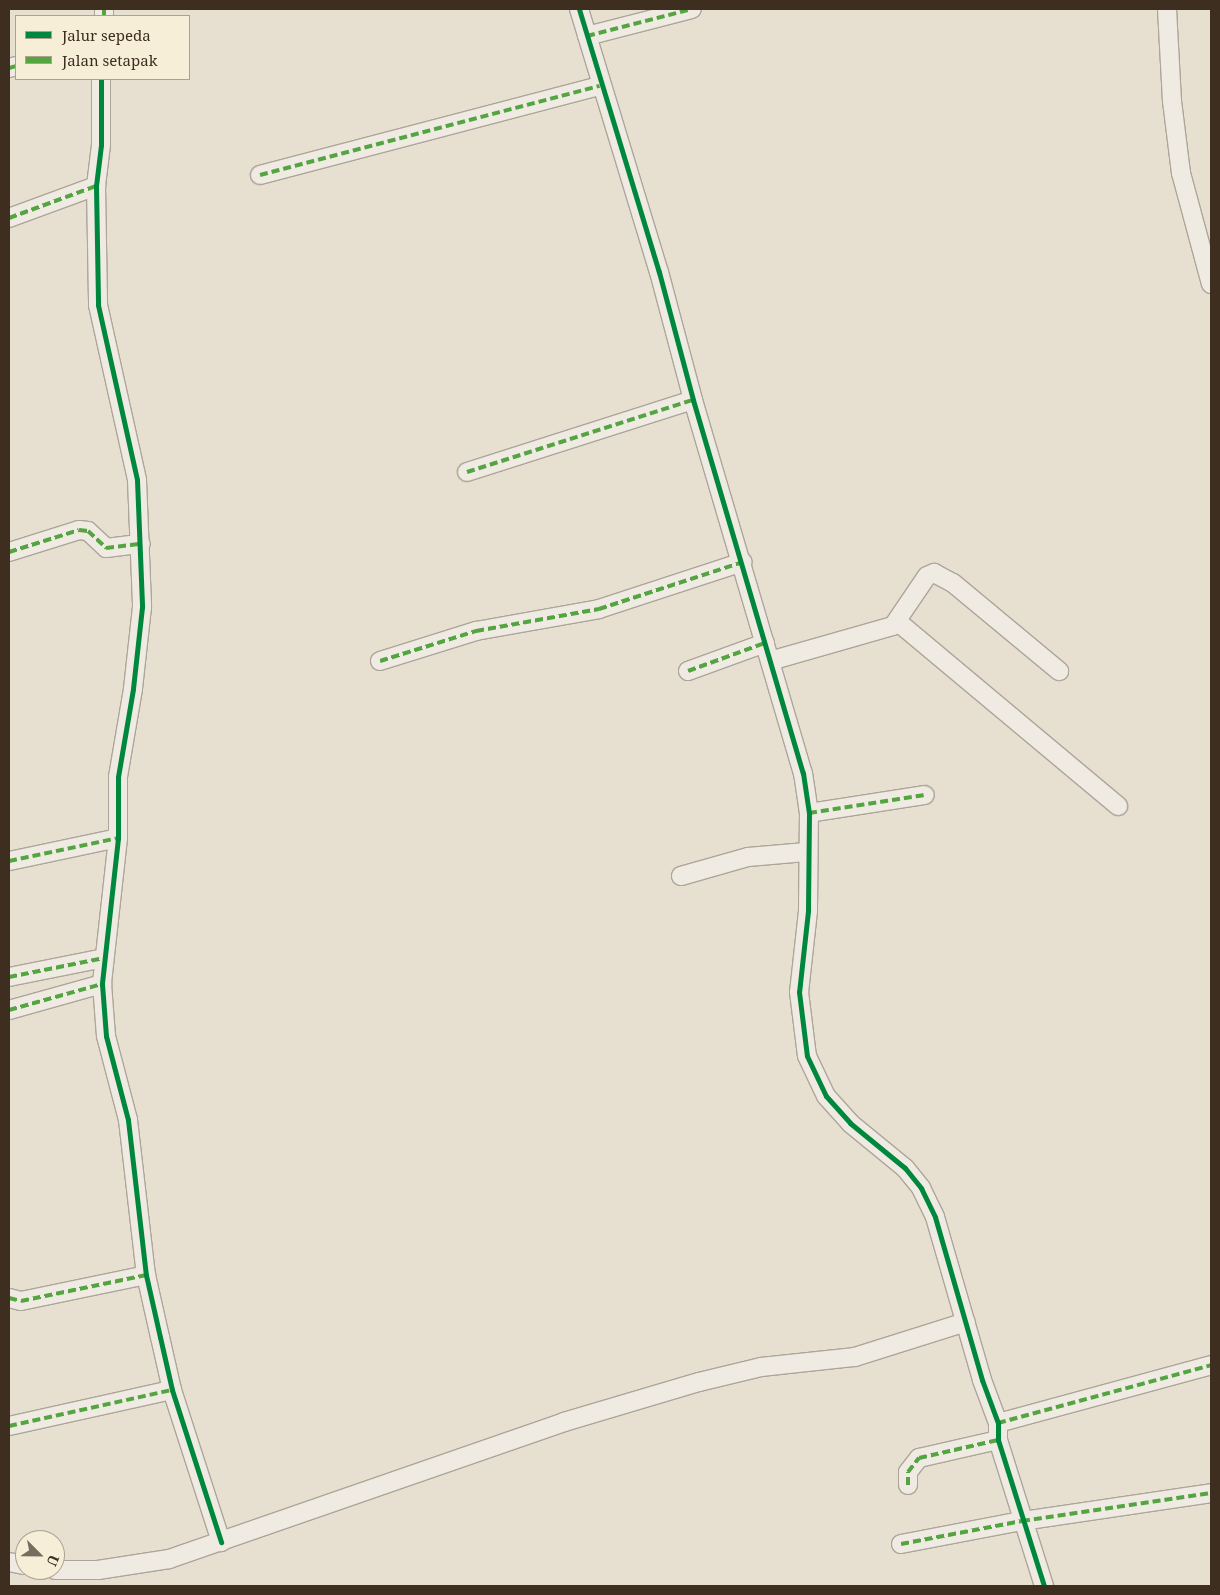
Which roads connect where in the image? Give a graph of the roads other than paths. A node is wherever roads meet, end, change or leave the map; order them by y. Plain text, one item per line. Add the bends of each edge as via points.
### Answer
1 (579, 9) edge
2 (692, 9) edge
3 (1167, 9) edge
4 (587, 36) junction
5 (101, 80) edge
6 (600, 86) junction
7 (260, 175) dead end
8 (96, 186) junction
9 (9, 218) edge
10 (1211, 284) edge
11 (693, 400) junction
12 (467, 472) dead end
13 (141, 544) junction
14 (9, 552) edge
15 (743, 562) junction
16 (898, 622) junction
17 (765, 643) junction
18 (380, 661) dead end
19 (770, 661) junction
20 (1059, 670) dead end
21 (688, 671) dead end
22 (926, 795) dead end
23 (1118, 806) dead end
24 (809, 813) junction
25 (118, 838) junction
26 (806, 852) junction
27 (9, 861) edge
28 (681, 876) dead end
29 (104, 958) junction
30 (9, 977) edge
31 (102, 984) junction
32 (9, 1010) edge
33 (146, 1275) junction
34 (9, 1298) edge
35 (966, 1322) junction
36 (1211, 1365) edge
37 (172, 1390) junction
38 (9, 1426) edge
39 (998, 1432) junction
40 (908, 1485) dead end
41 (1211, 1493) edge
42 (1022, 1522) junction
43 (222, 1542) junction
44 (901, 1544) dead end
45 (65, 1570) edge
46 (1044, 1586) edge

1 - 4 street
2 - 4 street
3 - 10 street via 1172,101 1181,173
4 - 6 street
5 - 8 street via 101,145
6 - 7 street
6 - 11 street via 659,272
8 - 9 street
8 - 13 street via 98,305 138,480
11 - 12 street
11 - 15 street
13 - 14 street via 106,548 88,531 78,530
13 - 25 street via 142,607 133,689 118,777
15 - 17 street
15 - 18 street via 600,608 476,631
16 - 19 street
16 - 20 street via 927,576 941,574
16 - 23 street
17 - 19 street
17 - 21 street
19 - 24 street via 803,773
22 - 24 street
24 - 26 street
25 - 27 street
25 - 29 street
26 - 28 street via 748,857
26 - 35 street via 808,911 799,992 807,1056 815,1077 836,1108 904,1168 921,1188 935,1217
29 - 30 street
29 - 31 street
31 - 32 street
31 - 33 street via 109,1057 121,1092 134,1151
33 - 34 street via 21,1300
33 - 37 street
35 - 39 street
35 - 43 street via 855,1357 761,1367 564,1422
36 - 39 street
37 - 38 street
37 - 43 street
39 - 40 street via 919,1458 908,1472
39 - 42 street
41 - 42 street
42 - 44 street
42 - 46 street
43 - 45 street via 169,1559 98,1570

